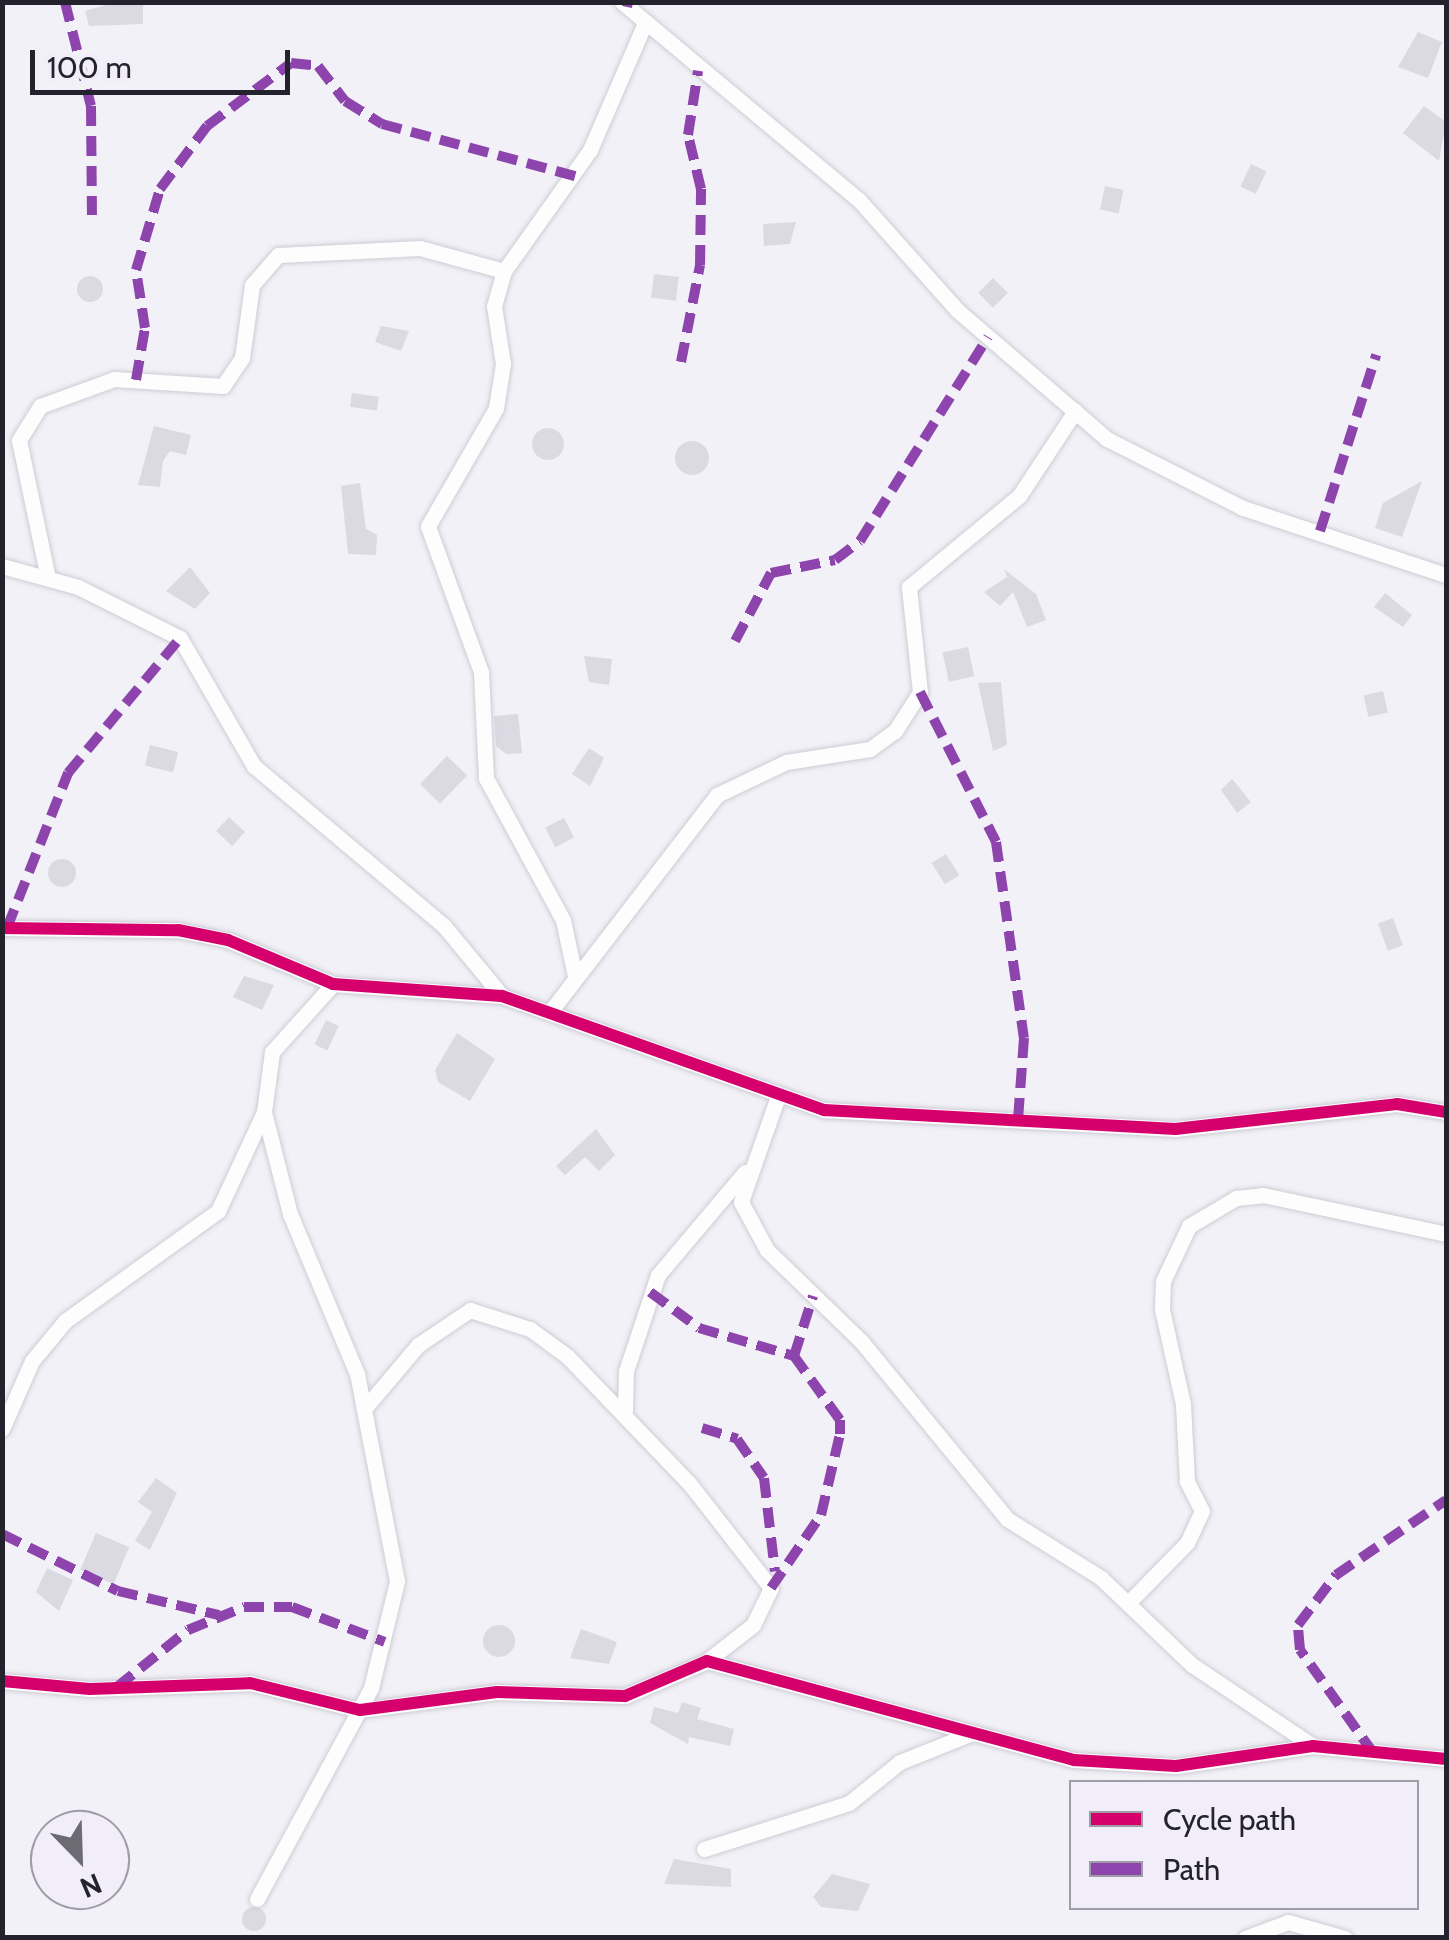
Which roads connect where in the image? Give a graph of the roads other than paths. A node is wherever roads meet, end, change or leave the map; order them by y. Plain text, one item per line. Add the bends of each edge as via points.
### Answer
1 (622, 2) edge
2 (645, 23) junction
3 (504, 271) junction
4 (1076, 411) junction
5 (2, 566) edge
6 (1446, 575) edge
7 (48, 578) junction
8 (2, 928) edge
9 (575, 976) junction
10 (332, 984) junction
11 (502, 996) junction
12 (553, 1008) junction
13 (778, 1099) junction
14 (264, 1112) junction
15 (1446, 1112) edge
16 (745, 1172) junction
17 (1446, 1234) edge
18 (364, 1408) junction
19 (625, 1411) junction
20 (2, 1429) edge
21 (1128, 1602) junction
22 (707, 1661) junction
23 (2, 1681) edge
24 (360, 1710) junction
25 (970, 1734) junction
26 (1312, 1746) junction
27 (1446, 1759) edge
28 (704, 1849) dead end
29 (257, 1899) dead end
30 (1245, 1938) edge
31 (1345, 1938) edge

1 - 2 street
2 - 3 street via 590,150
2 - 4 street via 860,200 958,310
3 - 7 street via 420,248 278,255 252,285 242,358 223,386 114,379 40,406 19,440
3 - 9 street via 494,306 503,364 496,408 428,526 481,672 486,778 563,920
4 - 6 street via 1184,483
4 - 9 street via 1019,496 909,587 920,692 895,732 870,749 786,762 717,795
5 - 7 street
7 - 11 street via 180,638 254,766 444,926
8 - 10 street via 178,930
9 - 12 street
10 - 11 street
10 - 14 street via 272,1052
11 - 12 street
12 - 13 street
13 - 15 street via 824,1110 1175,1129 1397,1104
13 - 16 street
14 - 18 street via 290,1214
14 - 20 street via 218,1210 65,1321 32,1361
16 - 19 street via 658,1275 633,1340
16 - 21 street via 741,1202 768,1250 861,1342 942,1451 1006,1519
17 - 21 street via 1344,1205 1263,1195 1236,1198 1188,1226 1162,1282 1162,1309 1183,1404 1187,1481 1202,1511 1187,1543
18 - 19 street via 418,1345 470,1310 530,1329
18 - 24 street via 398,1582
19 - 22 street via 771,1588 753,1625
21 - 26 street via 1192,1665
22 - 24 street via 625,1696 497,1692
22 - 25 street
23 - 24 street via 90,1689 250,1683
24 - 29 street
25 - 26 street via 1133,1765
25 - 28 street via 900,1762 849,1803
26 - 27 street
30 - 31 street via 1288,1922

